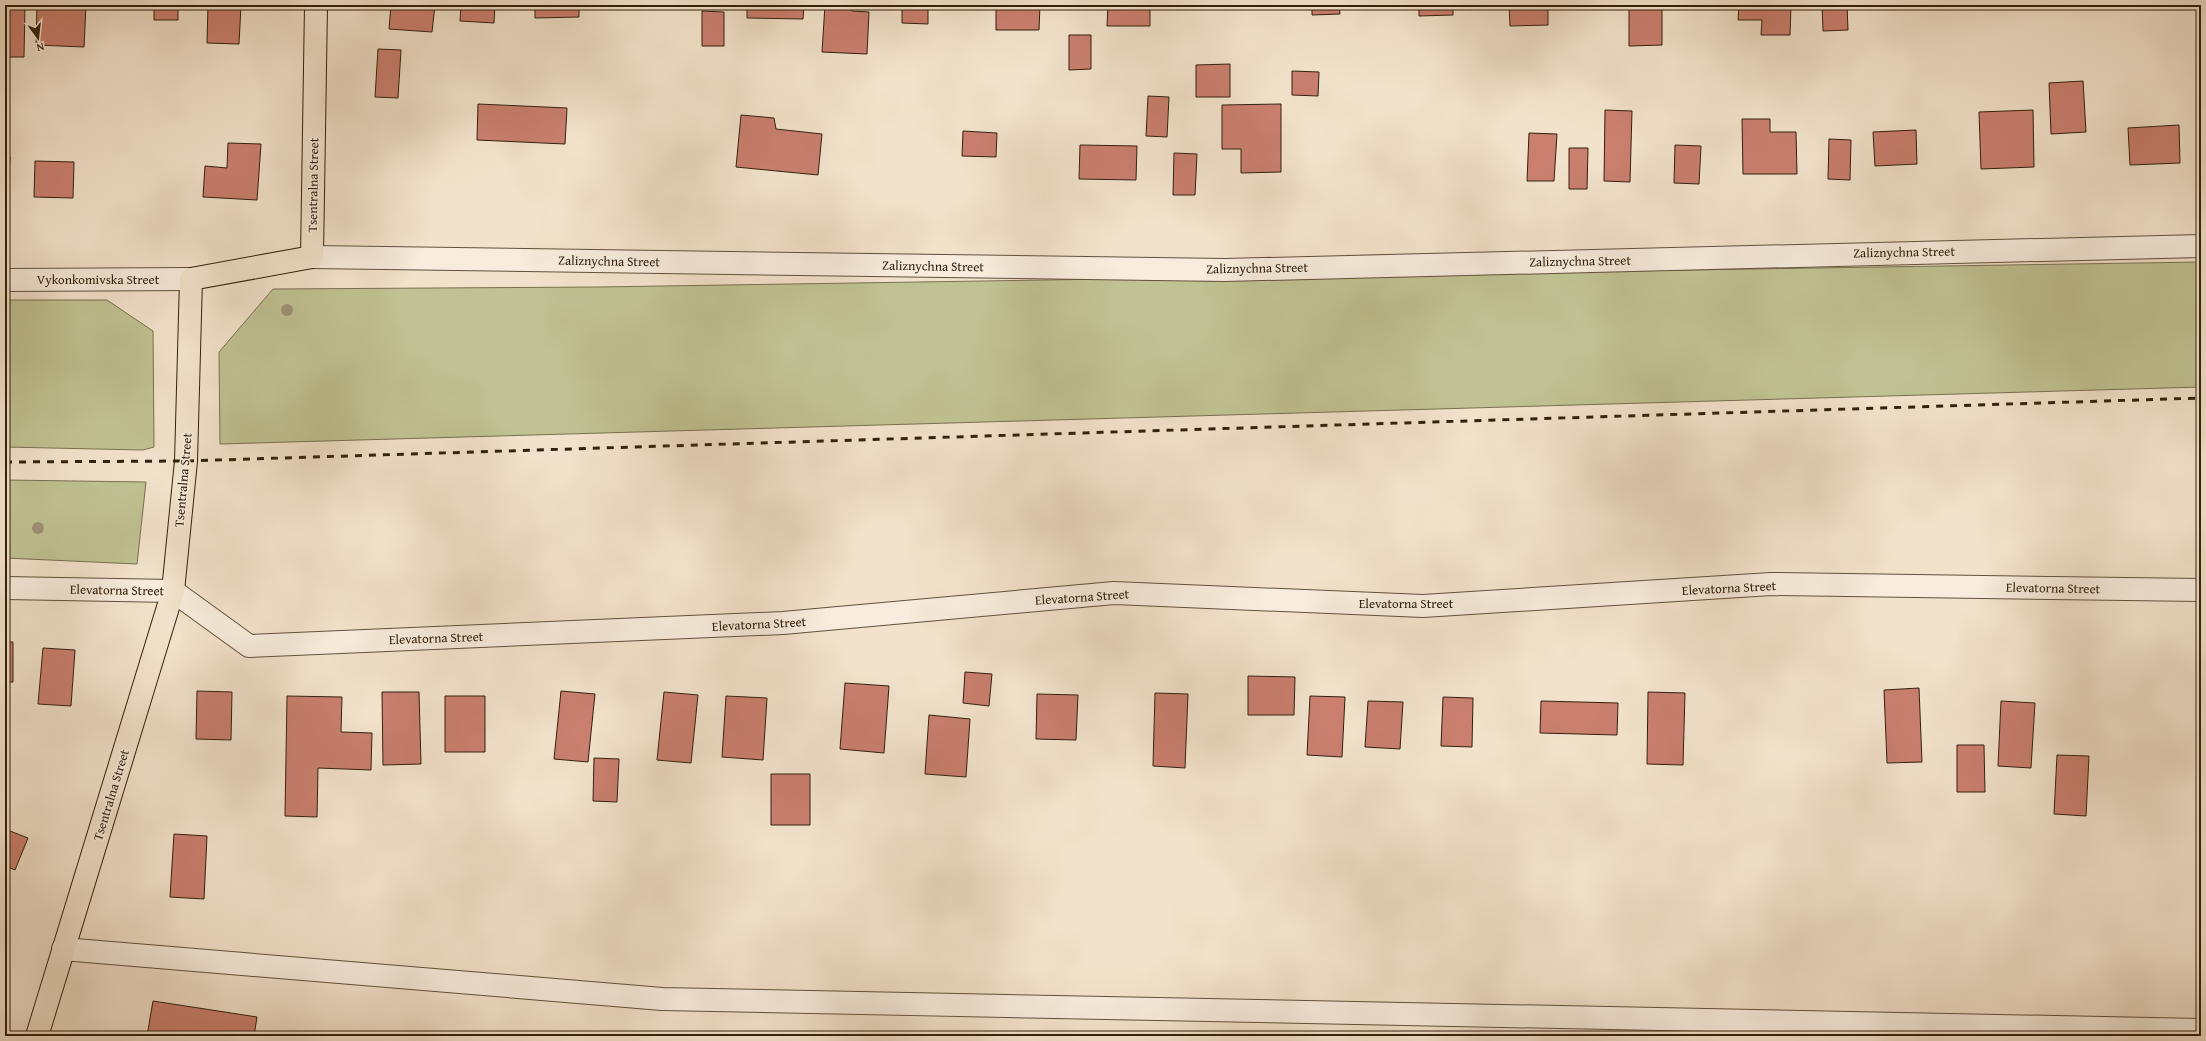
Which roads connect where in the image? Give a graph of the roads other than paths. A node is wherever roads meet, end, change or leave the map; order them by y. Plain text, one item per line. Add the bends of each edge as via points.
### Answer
1 (316, 5) edge
2 (2201, 246) edge
3 (312, 257) junction
4 (191, 279) junction
5 (5, 280) edge
6 (5, 588) edge
7 (2201, 590) edge
8 (173, 591) junction
9 (63, 949) junction
10 (2201, 1030) edge
11 (37, 1036) edge

1 - 3 main road, Tsentralna Street
2 - 3 street, Zaliznychna Street via 1225,270
3 - 4 main road
4 - 5 street, Vykonkomivska Street
4 - 8 main road, Tsentralna Street via 186,461
6 - 8 street, Elevatorna Street
7 - 8 street, Elevatorna Street via 1771,584 1423,606 1114,593 784,623 249,646
8 - 9 main road, Tsentralna Street
9 - 10 street via 662,999
9 - 11 main road, Tsentralna Street

